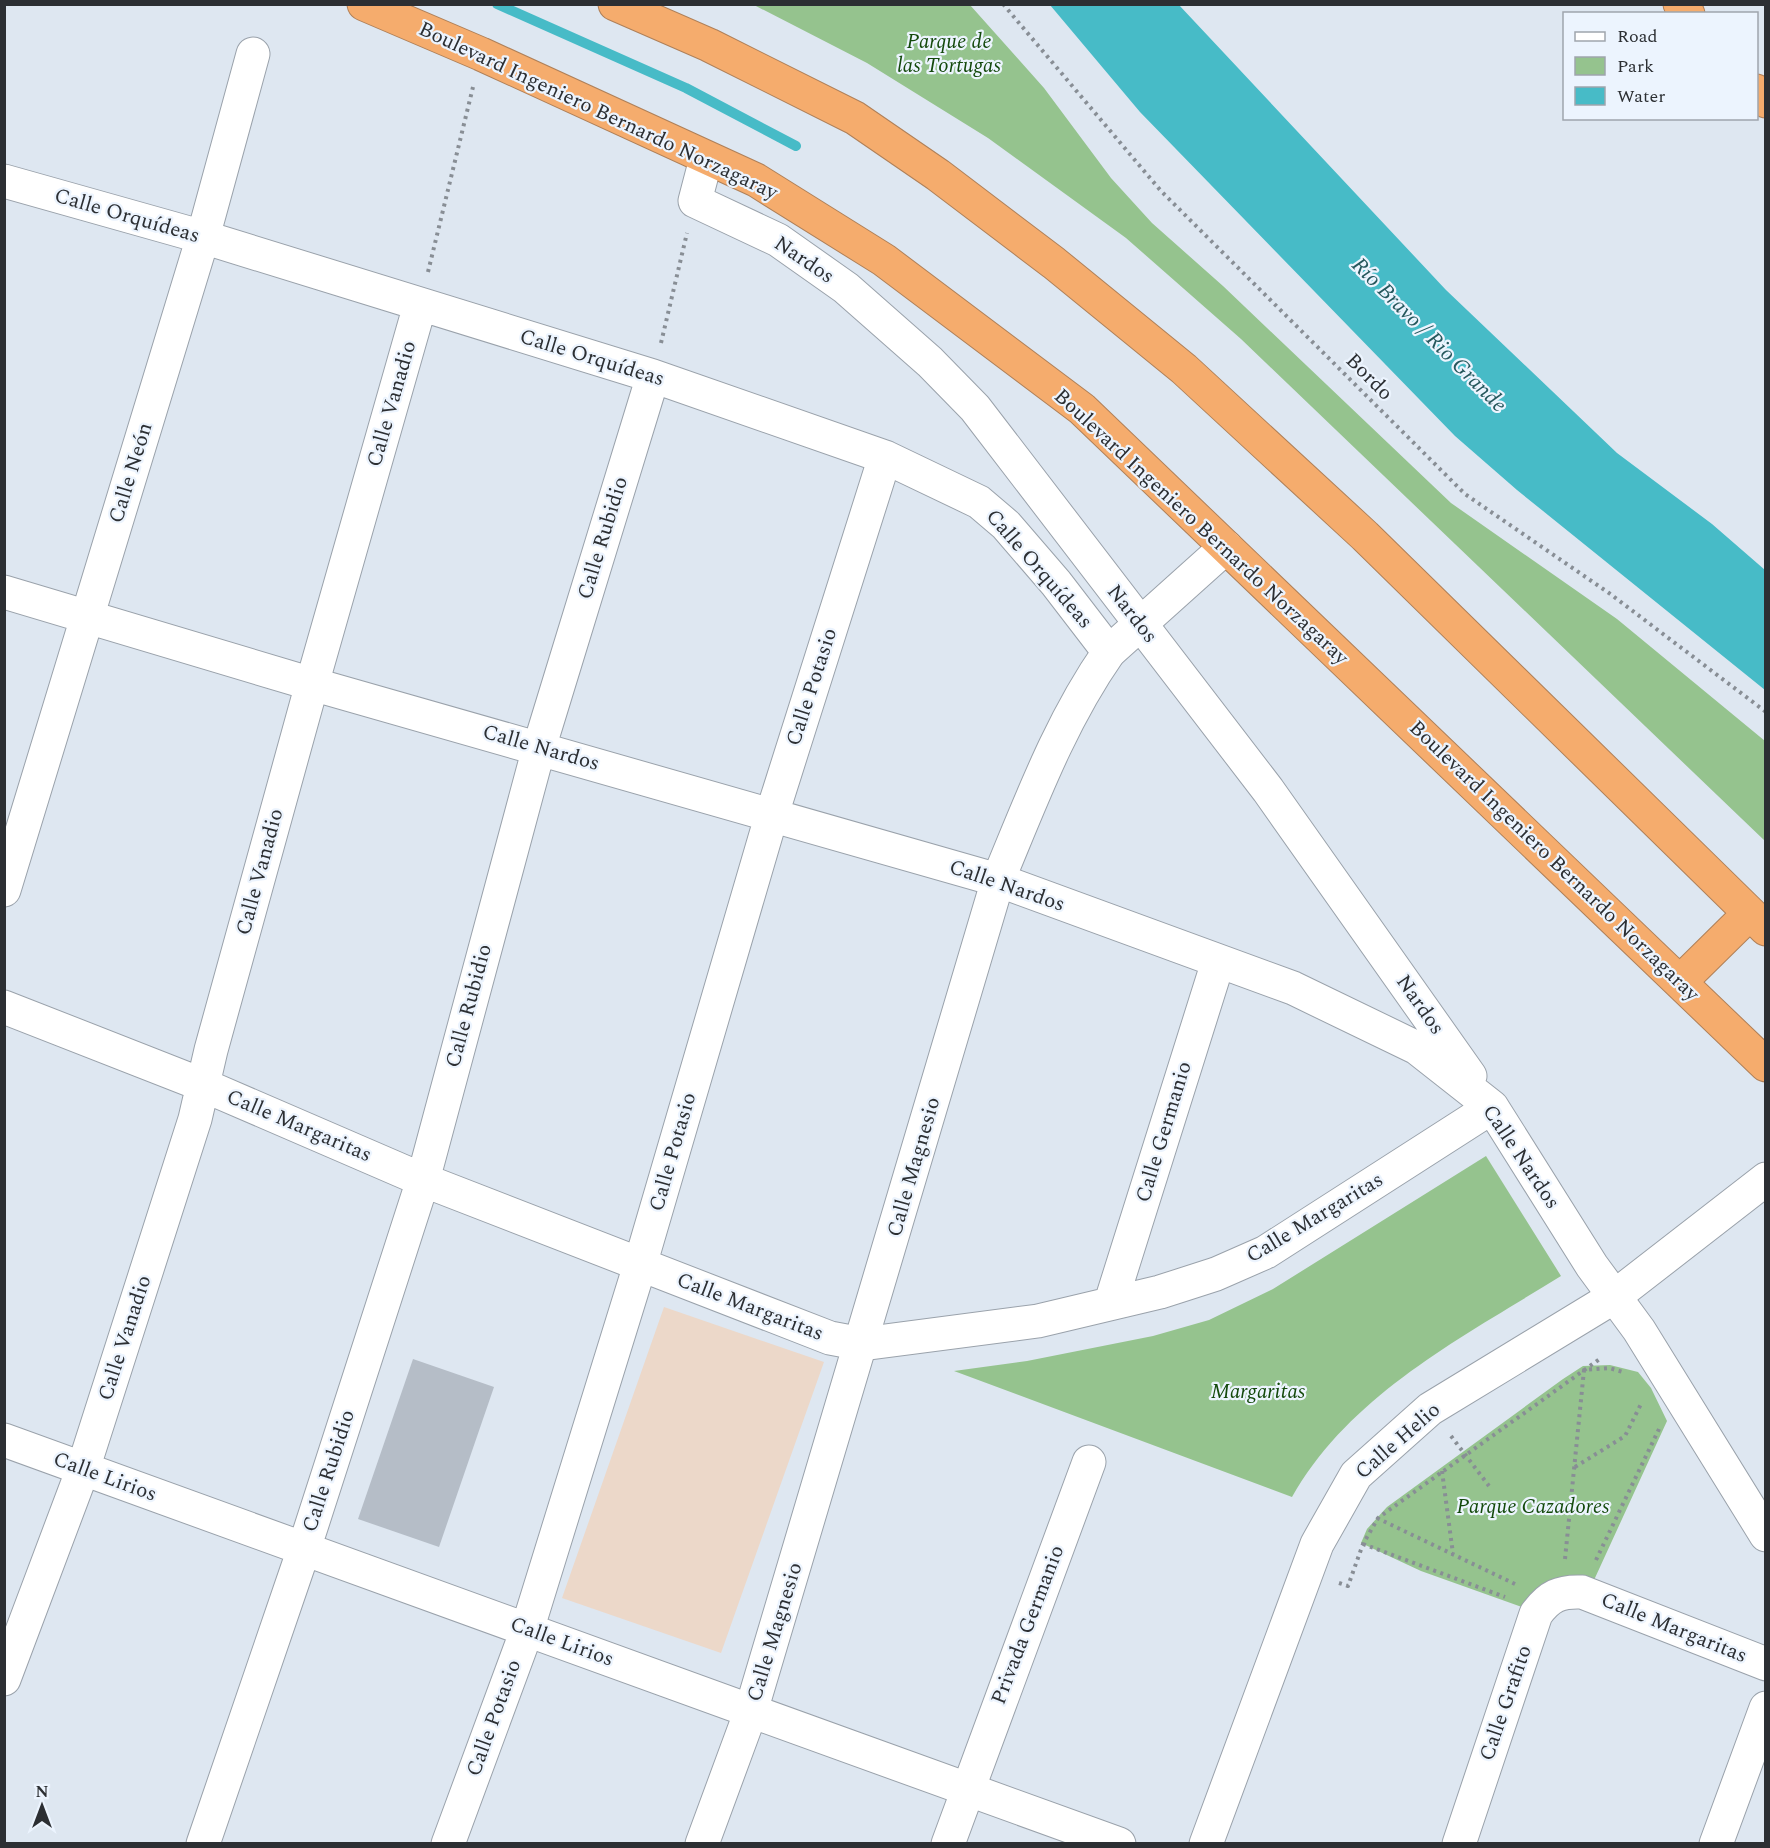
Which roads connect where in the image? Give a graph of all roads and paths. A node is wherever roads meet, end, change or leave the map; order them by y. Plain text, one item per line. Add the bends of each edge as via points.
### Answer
1 (364, 4) edge
2 (615, 4) edge
3 (1003, 4) edge
4 (253, 54) dead end
5 (482, 54) junction
6 (706, 159) junction
7 (4, 181) edge
8 (695, 201) junction
9 (203, 237) junction
10 (420, 305) junction
11 (652, 376) junction
12 (885, 457) junction
13 (1226, 548) junction
14 (4, 592) edge
15 (88, 616) junction
16 (1140, 624) junction
17 (1109, 652) junction
18 (312, 684) junction
19 (1766, 712) edge
20 (539, 748) junction
21 (772, 813) junction
22 (998, 880) junction
23 (4, 890) edge
24 (1757, 921) edge
25 (1218, 962) junction
26 (1680, 982) junction
27 (4, 1007) edge
28 (1766, 1065) edge
29 (203, 1085) junction
30 (1492, 1107) junction
31 (1766, 1179) edge
32 (423, 1180) junction
33 (640, 1265) junction
34 (1614, 1297) junction
35 (1111, 1302) junction
36 (862, 1344) junction
37 (1601, 1358) dead end
38 (1584, 1370) junction
39 (1644, 1399) dead end
40 (1430, 1409) junction
41 (1663, 1421) dead end
42 (4, 1440) edge
43 (1465, 1455) junction
44 (1089, 1462) dead end
45 (1574, 1468) junction
46 (83, 1470) junction
47 (1442, 1471) junction
48 (1489, 1486) dead end
49 (1340, 1500) junction
50 (1378, 1518) junction
51 (1766, 1535) edge
52 (1363, 1544) junction
53 (304, 1549) junction
54 (1453, 1554) junction
55 (1348, 1587) dead end
56 (1557, 1598) junction
57 (527, 1630) junction
58 (1766, 1664) edge
59 (4, 1679) edge
60 (1766, 1708) edge
61 (751, 1711) junction
62 (967, 1788) junction
63 (203, 1844) edge
64 (448, 1844) edge
65 (702, 1844) edge
66 (948, 1844) edge
67 (1119, 1844) edge
68 (1206, 1844) edge
69 (1459, 1844) edge
70 (1716, 1844) edge

1 - 5 highway, Boulevard Ingeniero Bernardo Norzagaray
2 - 24 highway via 709,45 855,118 1054,263 1184,369 1365,536
3 - 19 path, Bordo via 1161,191 1465,494 1609,594
4 - 9 street, Calle Neón
5 - 6 highway, Boulevard Ingeniero Bernardo Norzagaray
5 - 10 path
6 - 8 street
6 - 13 highway, Boulevard Ingeniero Bernardo Norzagaray via 756,180 894,267 1082,409
7 - 9 street, Calle Orquídeas
8 - 11 path
8 - 16 street, Nardos via 778,240 846,288 930,362 975,408
9 - 10 street, Calle Orquídeas
9 - 15 street, Calle Neón
10 - 11 street, Calle Orquídeas
10 - 18 street, Calle Vanadio
11 - 12 street, Calle Orquídeas
11 - 20 street, Calle Rubidio
12 - 17 street, Calle Orquídeas via 979,502 997,517 1056,583
12 - 21 street, Calle Potasio
13 - 16 street, Calle Magnesio
13 - 26 highway, Boulevard Ingeniero Bernardo Norzagaray
14 - 15 street, Calle Nardos
15 - 18 street, Calle Nardos
15 - 23 street, Calle Neón
16 - 17 street, Calle Magnesio
16 - 30 street, Nardos via 1268,790
17 - 22 street, Calle Magnesio via 1071,712
18 - 20 street, Calle Nardos
18 - 29 street, Calle Vanadio
20 - 21 street, Calle Nardos
20 - 32 street, Calle Rubidio
21 - 22 street, Calle Nardos
21 - 33 street, Calle Potasio
22 - 25 street, Calle Nardos
22 - 36 street, Calle Magnesio
24 - 26 highway
25 - 30 street, Calle Nardos via 1293,988 1418,1048
25 - 35 street, Calle Germanio
26 - 28 highway, Boulevard Ingeniero Bernardo Norzagaray
27 - 29 street, Calle Margaritas
29 - 32 street, Calle Margaritas
29 - 46 street, Calle Vanadio
30 - 34 street, Calle Nardos
30 - 35 street, Calle Margaritas via 1266,1252 1216,1274
31 - 34 street, Calle Helio
32 - 33 street, Calle Margaritas
32 - 53 street, Calle Rubidio
33 - 36 street, Calle Margaritas via 830,1338
33 - 57 street, Calle Potasio
34 - 40 street, Calle Helio
34 - 51 street, Calle Nardos via 1639,1330
35 - 36 street, Calle Margaritas via 1038,1321
36 - 61 street, Calle Magnesio
37 - 38 path
38 - 43 path
38 - 45 path
39 - 45 path via 1625,1436
40 - 43 path
40 - 49 street, Calle Helio via 1356,1475
41 - 56 path
42 - 46 street, Calle Lirios
43 - 47 path
43 - 48 path
44 - 62 street, Privada Germanio
45 - 56 path
46 - 53 street, Calle Lirios
46 - 59 street, Calle Vanadio
47 - 50 path
47 - 54 path
49 - 50 path
49 - 68 street, Calle Helio via 1317,1544
50 - 52 path
50 - 54 path
52 - 55 path
52 - 56 path
53 - 57 street, Calle Lirios
53 - 63 street, Calle Rubidio
54 - 56 path
56 - 58 street, Calle Margaritas
56 - 69 street, Calle Grafito
57 - 61 street, Calle Lirios
57 - 64 street, Calle Potasio
60 - 70 street
61 - 62 street, Calle Lirios
61 - 65 street, Calle Magnesio
62 - 66 street
62 - 67 street, Calle Lirios

